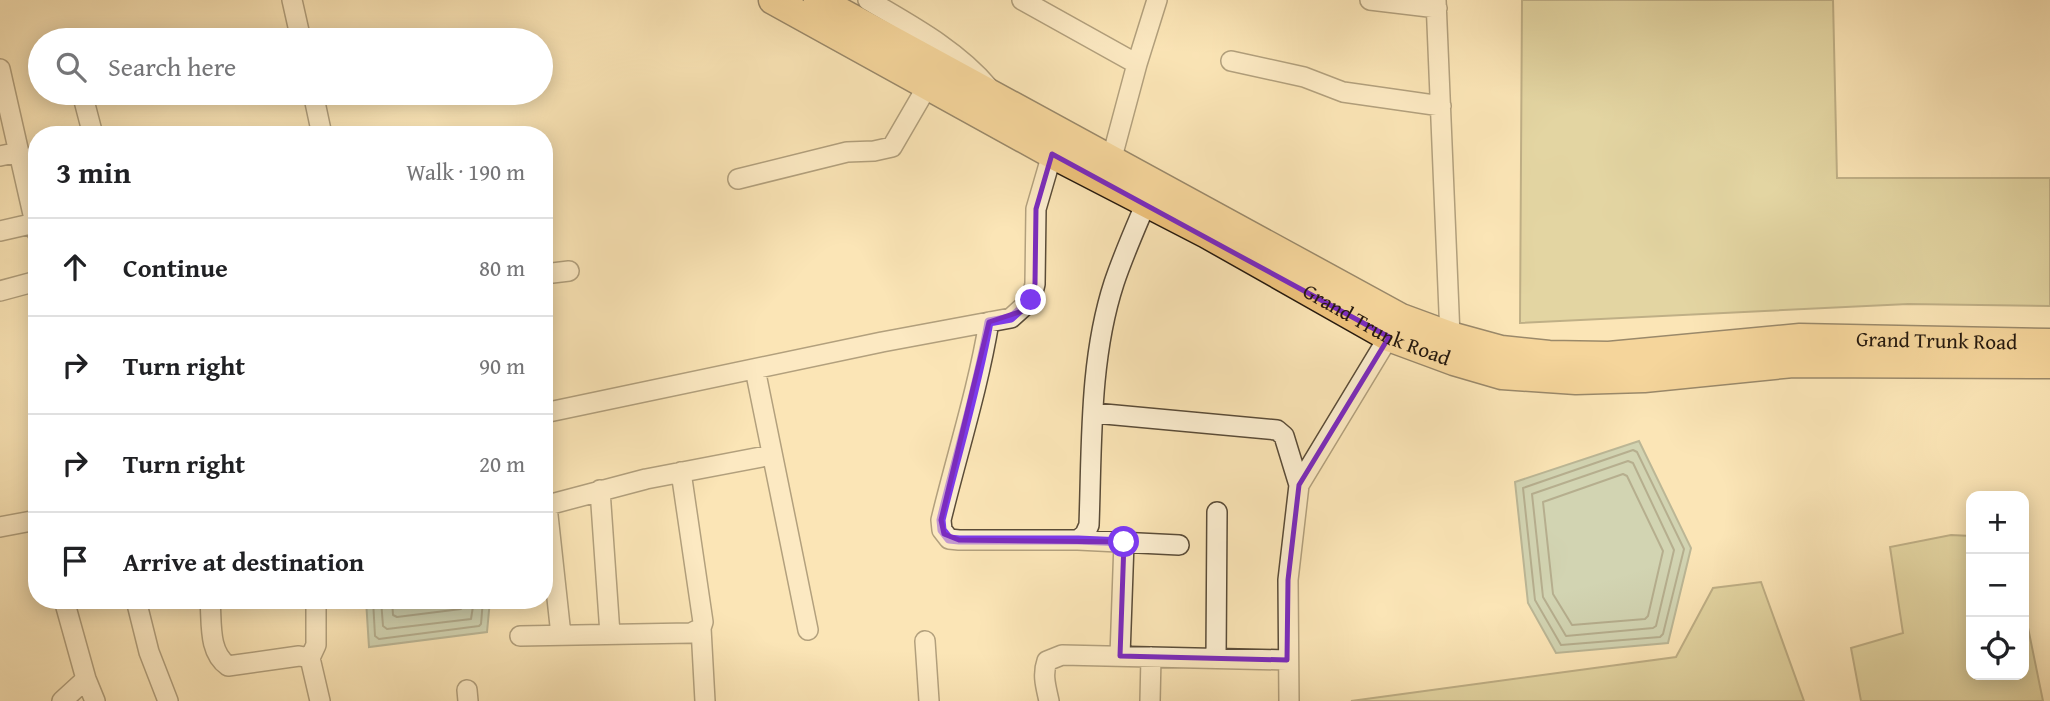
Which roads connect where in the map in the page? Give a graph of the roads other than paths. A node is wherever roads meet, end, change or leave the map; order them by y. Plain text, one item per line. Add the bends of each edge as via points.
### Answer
1 (292, 0) edge
2 (773, 0) edge
3 (818, 0) edge
4 (868, 0) edge
5 (1022, 0) edge
6 (1157, 0) edge
7 (1370, 0) edge
8 (1436, 4) edge
9 (298, 28) edge
10 (1231, 61) dead end
11 (1137, 64) junction
12 (0, 69) edge
13 (928, 85) junction
14 (1001, 101) junction
15 (85, 105) edge
16 (316, 105) edge
17 (1441, 106) junction
18 (91, 126) edge
19 (320, 126) edge
20 (9, 154) edge
21 (1052, 154) junction
22 (1111, 161) junction
23 (738, 179) dead end
24 (1146, 203) junction
25 (28, 206) edge
26 (28, 229) edge
27 (0, 231) edge
28 (569, 271) dead end
29 (553, 273) edge
30 (28, 283) edge
31 (0, 291) edge
32 (989, 322) junction
33 (1395, 327) junction
34 (1450, 336) junction
35 (2050, 343) edge
36 (2050, 364) edge
37 (755, 369) junction
38 (553, 411) edge
39 (1094, 413) junction
40 (772, 455) junction
41 (681, 472) junction
42 (1299, 485) junction
43 (600, 490) junction
44 (553, 504) edge
45 (1217, 512) dead end
46 (28, 522) edge
47 (0, 527) edge
48 (1078, 540) junction
49 (1124, 542) junction
50 (1179, 545) dead end
51 (553, 566) edge
52 (67, 609) edge
53 (138, 609) edge
54 (211, 609) edge
55 (316, 609) edge
56 (701, 628) junction
57 (808, 630) dead end
58 (610, 634) junction
59 (561, 635) junction
60 (520, 636) dead end
61 (925, 641) dead end
62 (1120, 656) junction
63 (1151, 657) junction
64 (310, 658) junction
65 (1216, 658) junction
66 (1287, 660) junction
67 (86, 679) junction
68 (62, 701) edge
69 (95, 701) edge
70 (167, 701) edge
71 (319, 701) edge
72 (705, 701) edge
73 (929, 701) edge
74 (1049, 701) edge
75 (1150, 701) edge
76 (1289, 701) edge

1 - 9 street
2 - 13 highway, Grand Trunk Road
3 - 14 highway, Grand Trunk Road
4 - 14 street via 972,68
5 - 11 street
6 - 11 street
7 - 8 street
8 - 17 street
10 - 17 street via 1304,77 1343,92
11 - 22 street
12 - 20 street
13 - 21 highway, Grand Trunk Road
13 - 23 street via 892,147 847,152
14 - 22 highway, Grand Trunk Road
15 - 18 street
16 - 19 street
17 - 34 street
20 - 25 street
21 - 24 highway, Grand Trunk Road
21 - 32 street via 1036,209 1031,300 1011,318
22 - 33 highway, Grand Trunk Road
24 - 33 highway, Grand Trunk Road
24 - 39 street via 1114,284
26 - 27 street
28 - 29 street
30 - 31 street
32 - 37 street
32 - 48 street via 942,530 949,539 959,540
33 - 34 highway, Grand Trunk Road
33 - 36 highway, Grand Trunk Road via 1454,361 1502,375 1576,380 1793,363
33 - 42 street
34 - 35 highway, Grand Trunk Road via 1501,349 1609,356 1800,338
37 - 38 street
37 - 40 street
39 - 42 street via 1277,430 1284,436
39 - 48 street via 1088,525
40 - 41 street
40 - 57 street
41 - 43 street
41 - 56 street
42 - 66 street via 1288,580
43 - 44 street
43 - 58 street
45 - 65 street
46 - 47 street
48 - 49 street
49 - 50 street
49 - 62 street
51 - 59 street
52 - 67 street
53 - 70 street
54 - 64 street via 214,649 228,666
55 - 64 street via 316,645
56 - 58 street via 691,633
56 - 72 street
58 - 59 street
59 - 60 street
61 - 73 street
62 - 63 street
62 - 74 street via 1062,655 1047,661 1044,680
63 - 65 street
63 - 75 street
64 - 71 street
65 - 66 street
66 - 76 street
67 - 68 street
67 - 69 street

